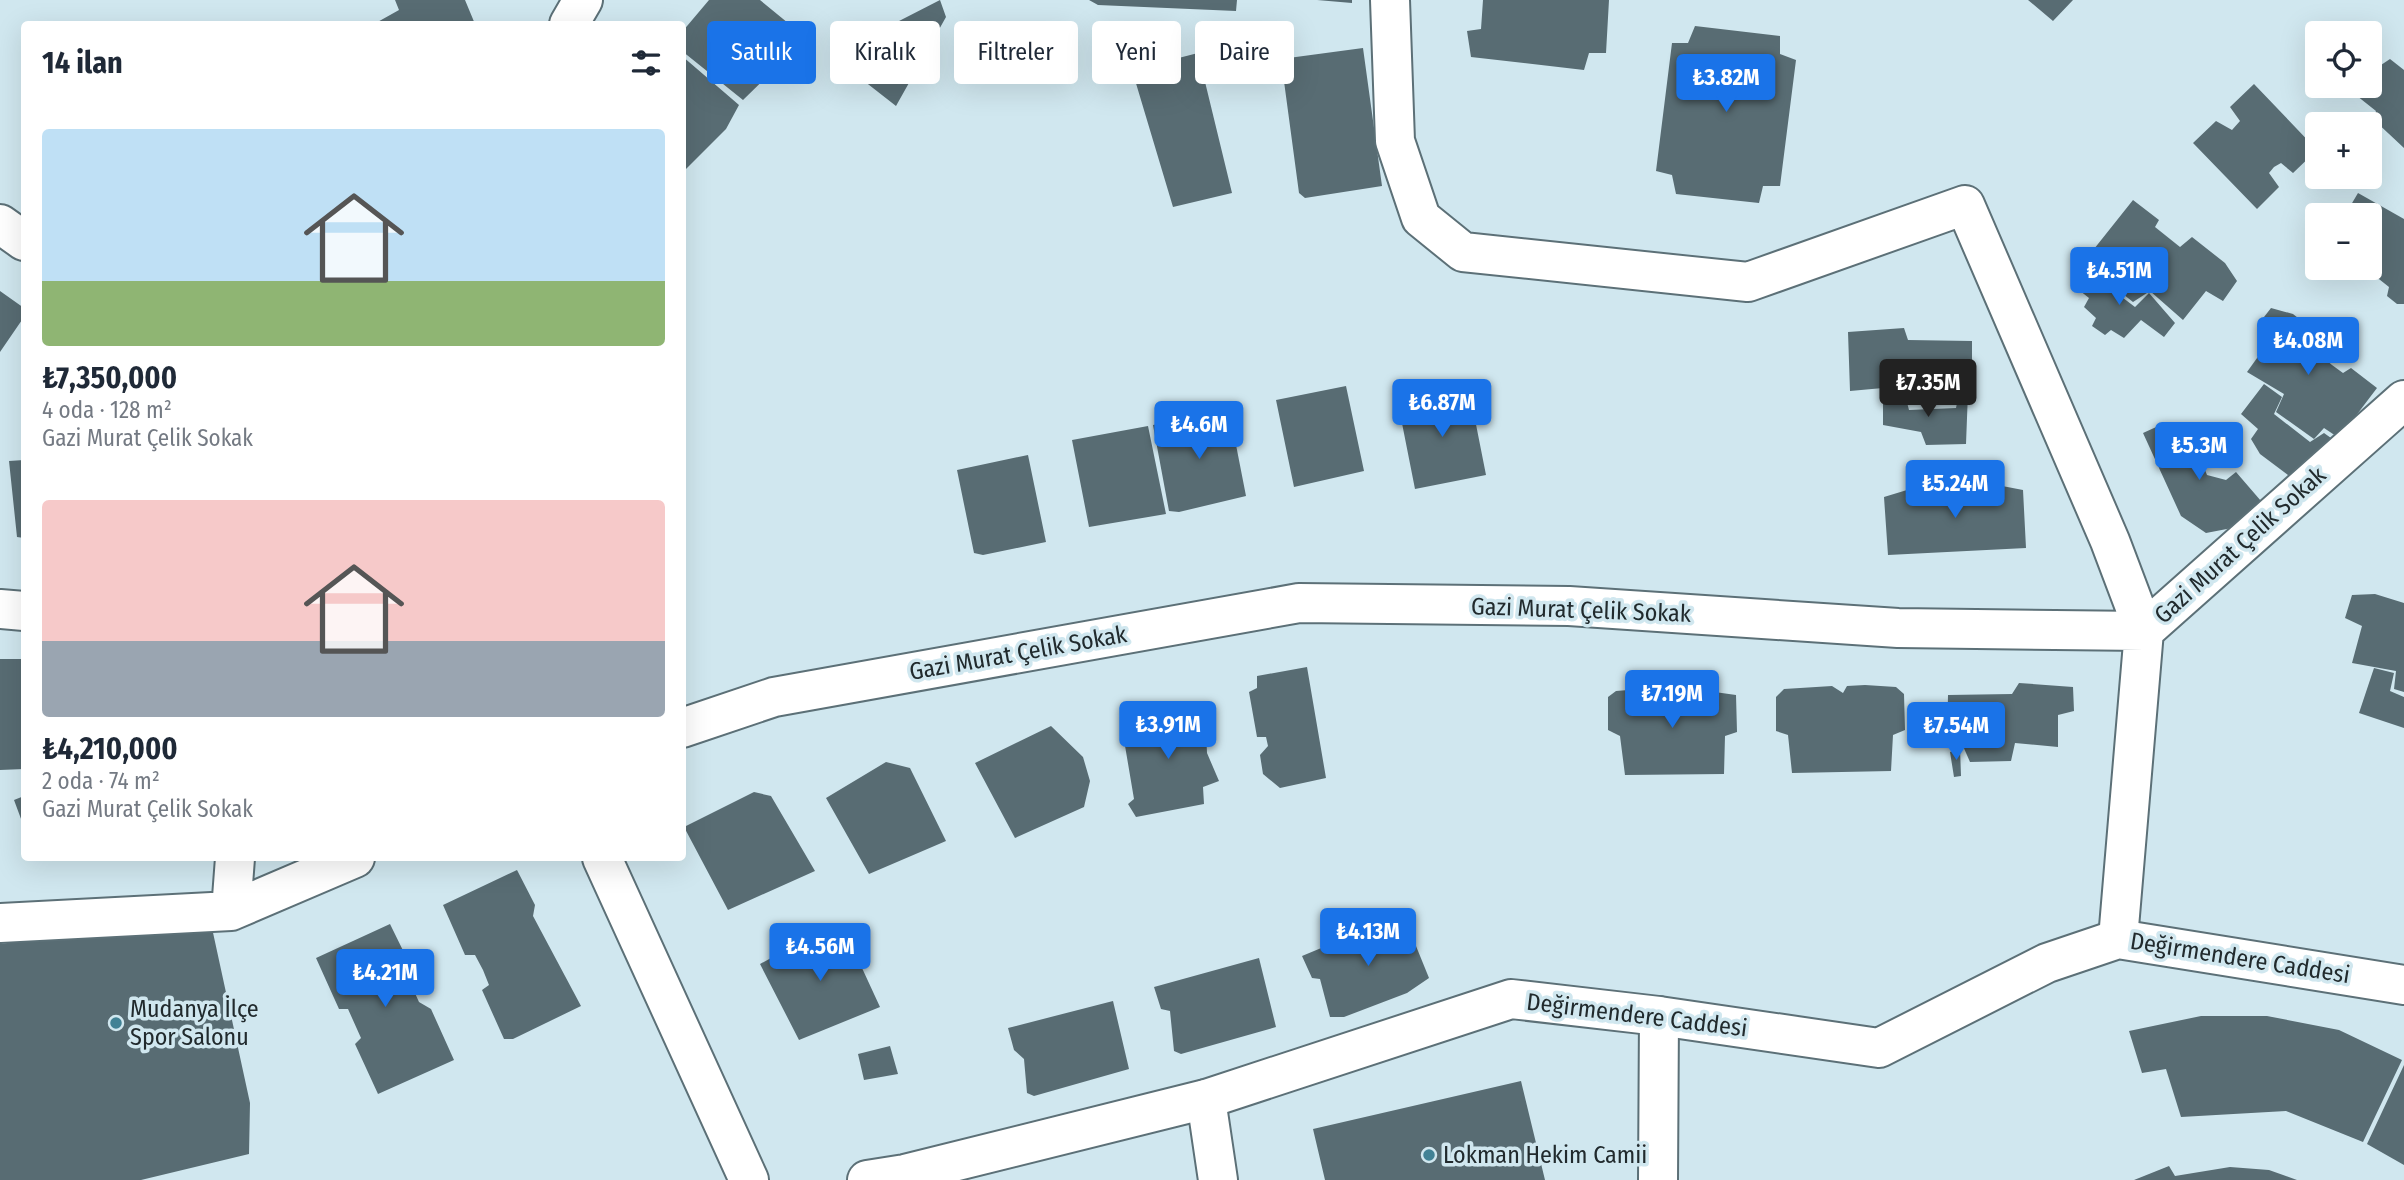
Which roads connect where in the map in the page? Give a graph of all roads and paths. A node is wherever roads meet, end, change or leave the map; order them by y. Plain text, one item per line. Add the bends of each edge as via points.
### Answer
1 (583, 0) edge
2 (1390, 0) edge
3 (571, 21) edge
4 (0, 224) edge
5 (21, 239) edge
6 (2404, 400) edge
7 (0, 609) edge
8 (21, 611) edge
9 (2144, 631) junction
10 (686, 727) edge
11 (234, 861) edge
12 (348, 861) edge
13 (603, 861) edge
14 (232, 911) junction
15 (0, 923) edge
16 (2118, 940) junction
17 (2404, 985) edge
18 (1659, 1016) junction
19 (1206, 1099) junction
20 (749, 1180) edge
21 (867, 1180) edge
22 (1218, 1180) edge
23 (1658, 1180) edge

1 - 3 street
2 - 9 street via 1395,141 1421,218 1463,252 1748,282 1965,205 2110,541
4 - 5 street
6 - 9 street, Gazi Murat Çelik Sokak
7 - 8 street
9 - 10 street, Gazi Murat Çelik Sokak via 1898,628 1569,606 1299,603 774,696
9 - 16 street
11 - 14 street
12 - 14 street
13 - 20 street
14 - 15 street
16 - 17 street, Değirmendere Caddesi
16 - 18 street, Değirmendere Caddesi via 2047,963 1879,1048
18 - 19 street, Değirmendere Caddesi via 1511,999
18 - 23 street
19 - 21 street, Değirmendere Caddesi
19 - 22 street

